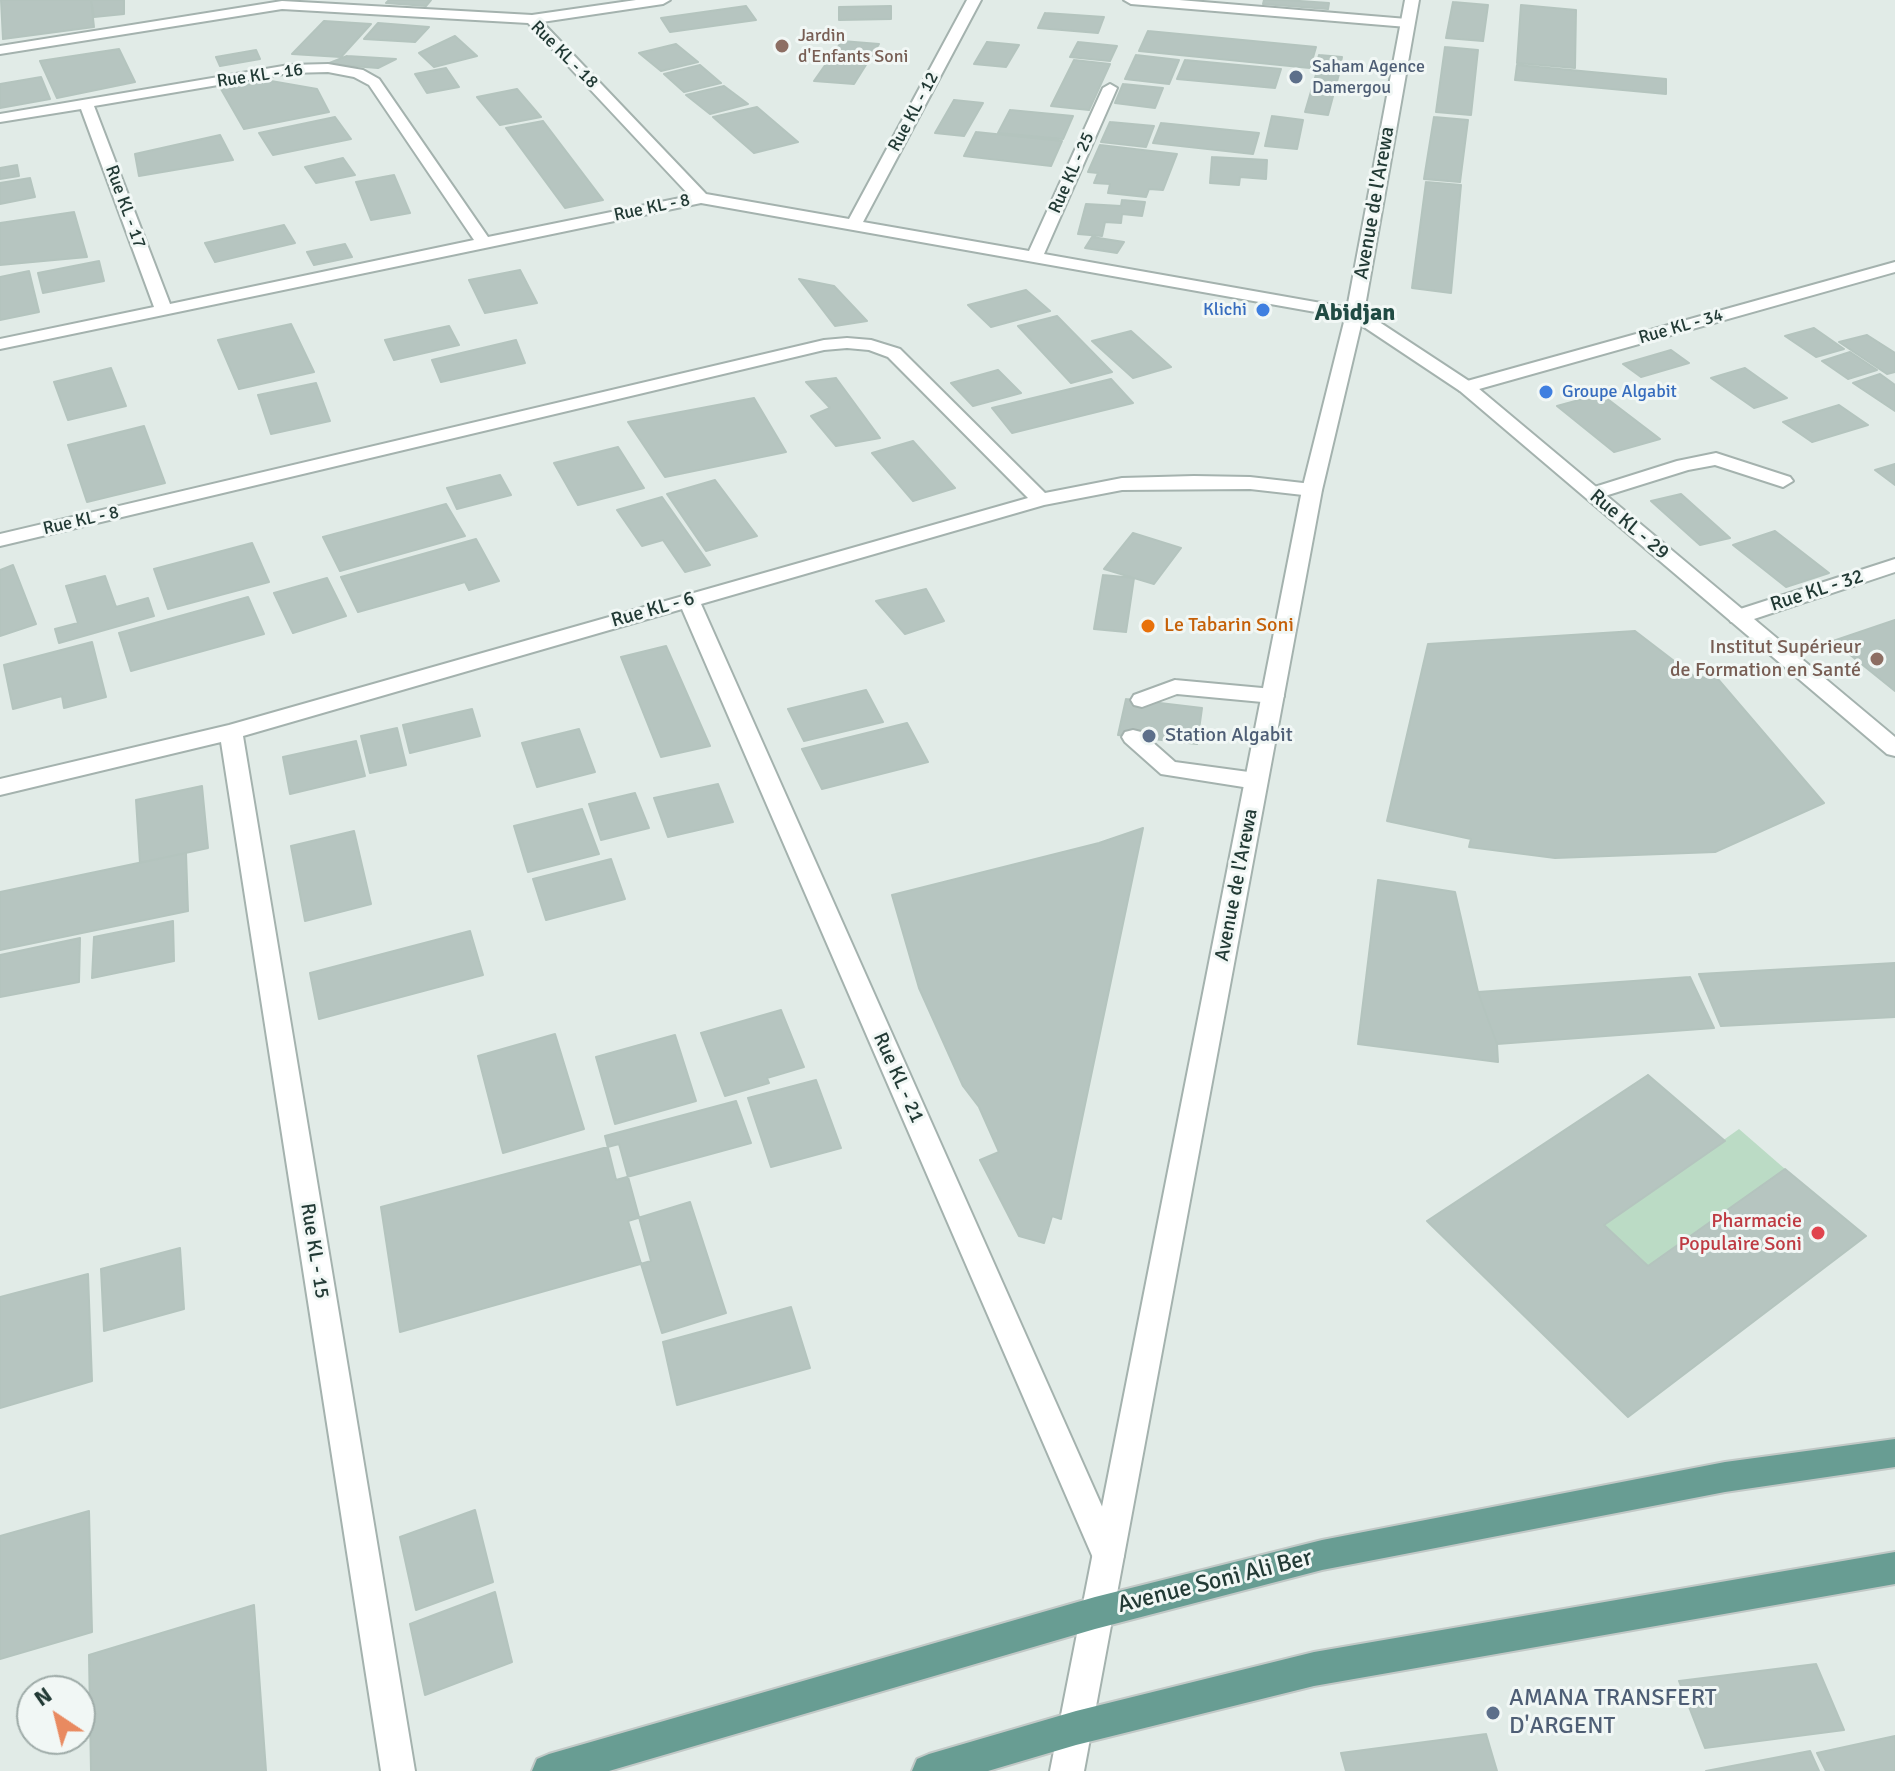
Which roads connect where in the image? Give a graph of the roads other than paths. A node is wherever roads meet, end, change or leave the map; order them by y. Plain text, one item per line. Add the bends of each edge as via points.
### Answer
1 (663, 0) edge
2 (974, 0) edge
3 (1131, 0) edge
4 (1410, 12) edge
5 (532, 19) junction
6 (0, 50) edge
7 (1110, 88) dead end
8 (86, 103) junction
9 (0, 118) edge
10 (701, 198) junction
11 (854, 224) junction
12 (484, 243) junction
13 (1034, 259) junction
14 (1895, 267) edge
15 (164, 311) junction
16 (1355, 314) junction
17 (0, 344) edge
18 (1466, 387) junction
19 (1783, 481) dead end
20 (1312, 490) junction
21 (1592, 494) junction
22 (1041, 500) junction
23 (0, 540) edge
24 (1895, 565) edge
25 (688, 599) junction
26 (1738, 617) junction
27 (1273, 696) junction
28 (1142, 700) dead end
29 (231, 732) junction
30 (1133, 737) dead end
31 (1895, 749) edge
32 (1256, 781) junction
33 (0, 787) edge
34 (1895, 1453) edge
35 (1108, 1556) junction
36 (1895, 1568) edge
37 (1095, 1613) junction
38 (1076, 1728) junction
39 (398, 1771) edge
40 (549, 1771) edge
41 (929, 1771) edge
42 (1067, 1771) edge

1 - 5 street
2 - 11 street, Rue KL - 12
3 - 4 street
4 - 16 street, Avenue de l'Arewa
5 - 6 street, Rue KL - 18 via 282,5 175,15
5 - 10 street, Rue KL - 18
7 - 13 street, Rue KL - 25
8 - 9 street, Rue KL - 16
8 - 12 street, Rue KL - 16 via 289,69 358,73 374,82
8 - 15 street, Rue KL - 17
10 - 11 street, Rue KL - 8
10 - 12 street, Rue KL - 8
11 - 13 street, Rue KL - 8
12 - 15 street, Rue KL - 8
13 - 16 street, Rue KL - 8
14 - 18 street, Rue KL - 34
15 - 17 street, Rue KL - 8
16 - 18 street, Rue KL - 29
16 - 20 street, Avenue de l'Arewa
18 - 21 street, Rue KL - 29
19 - 21 street via 1716,459
20 - 22 street, Rue KL - 6 via 1250,483 1122,484
20 - 27 street, Avenue de l'Arewa
21 - 26 street, Rue KL - 29
22 - 23 street, Rue KL - 8 via 894,353 847,343
22 - 25 street, Rue KL - 6
24 - 26 street, Rue KL - 32
25 - 29 street, Rue KL - 6
25 - 35 street, Rue KL - 21
26 - 31 street, Rue KL - 29
27 - 28 street via 1175,687
27 - 32 street, Avenue de l'Arewa
29 - 33 street, Rue KL - 6
29 - 39 street, Rue KL - 15
30 - 32 street via 1169,769
32 - 35 street, Avenue de l'Arewa
34 - 37 main road, Avenue Soni Ali Ber via 1725,1477 1322,1555
35 - 37 street, Avenue de l'Arewa
36 - 38 main road via 1314,1669
37 - 38 street, Avenue de l'Arewa
37 - 40 main road, Avenue Soni Ali Ber
38 - 41 main road
38 - 42 street, Avenue de l'Arewa

